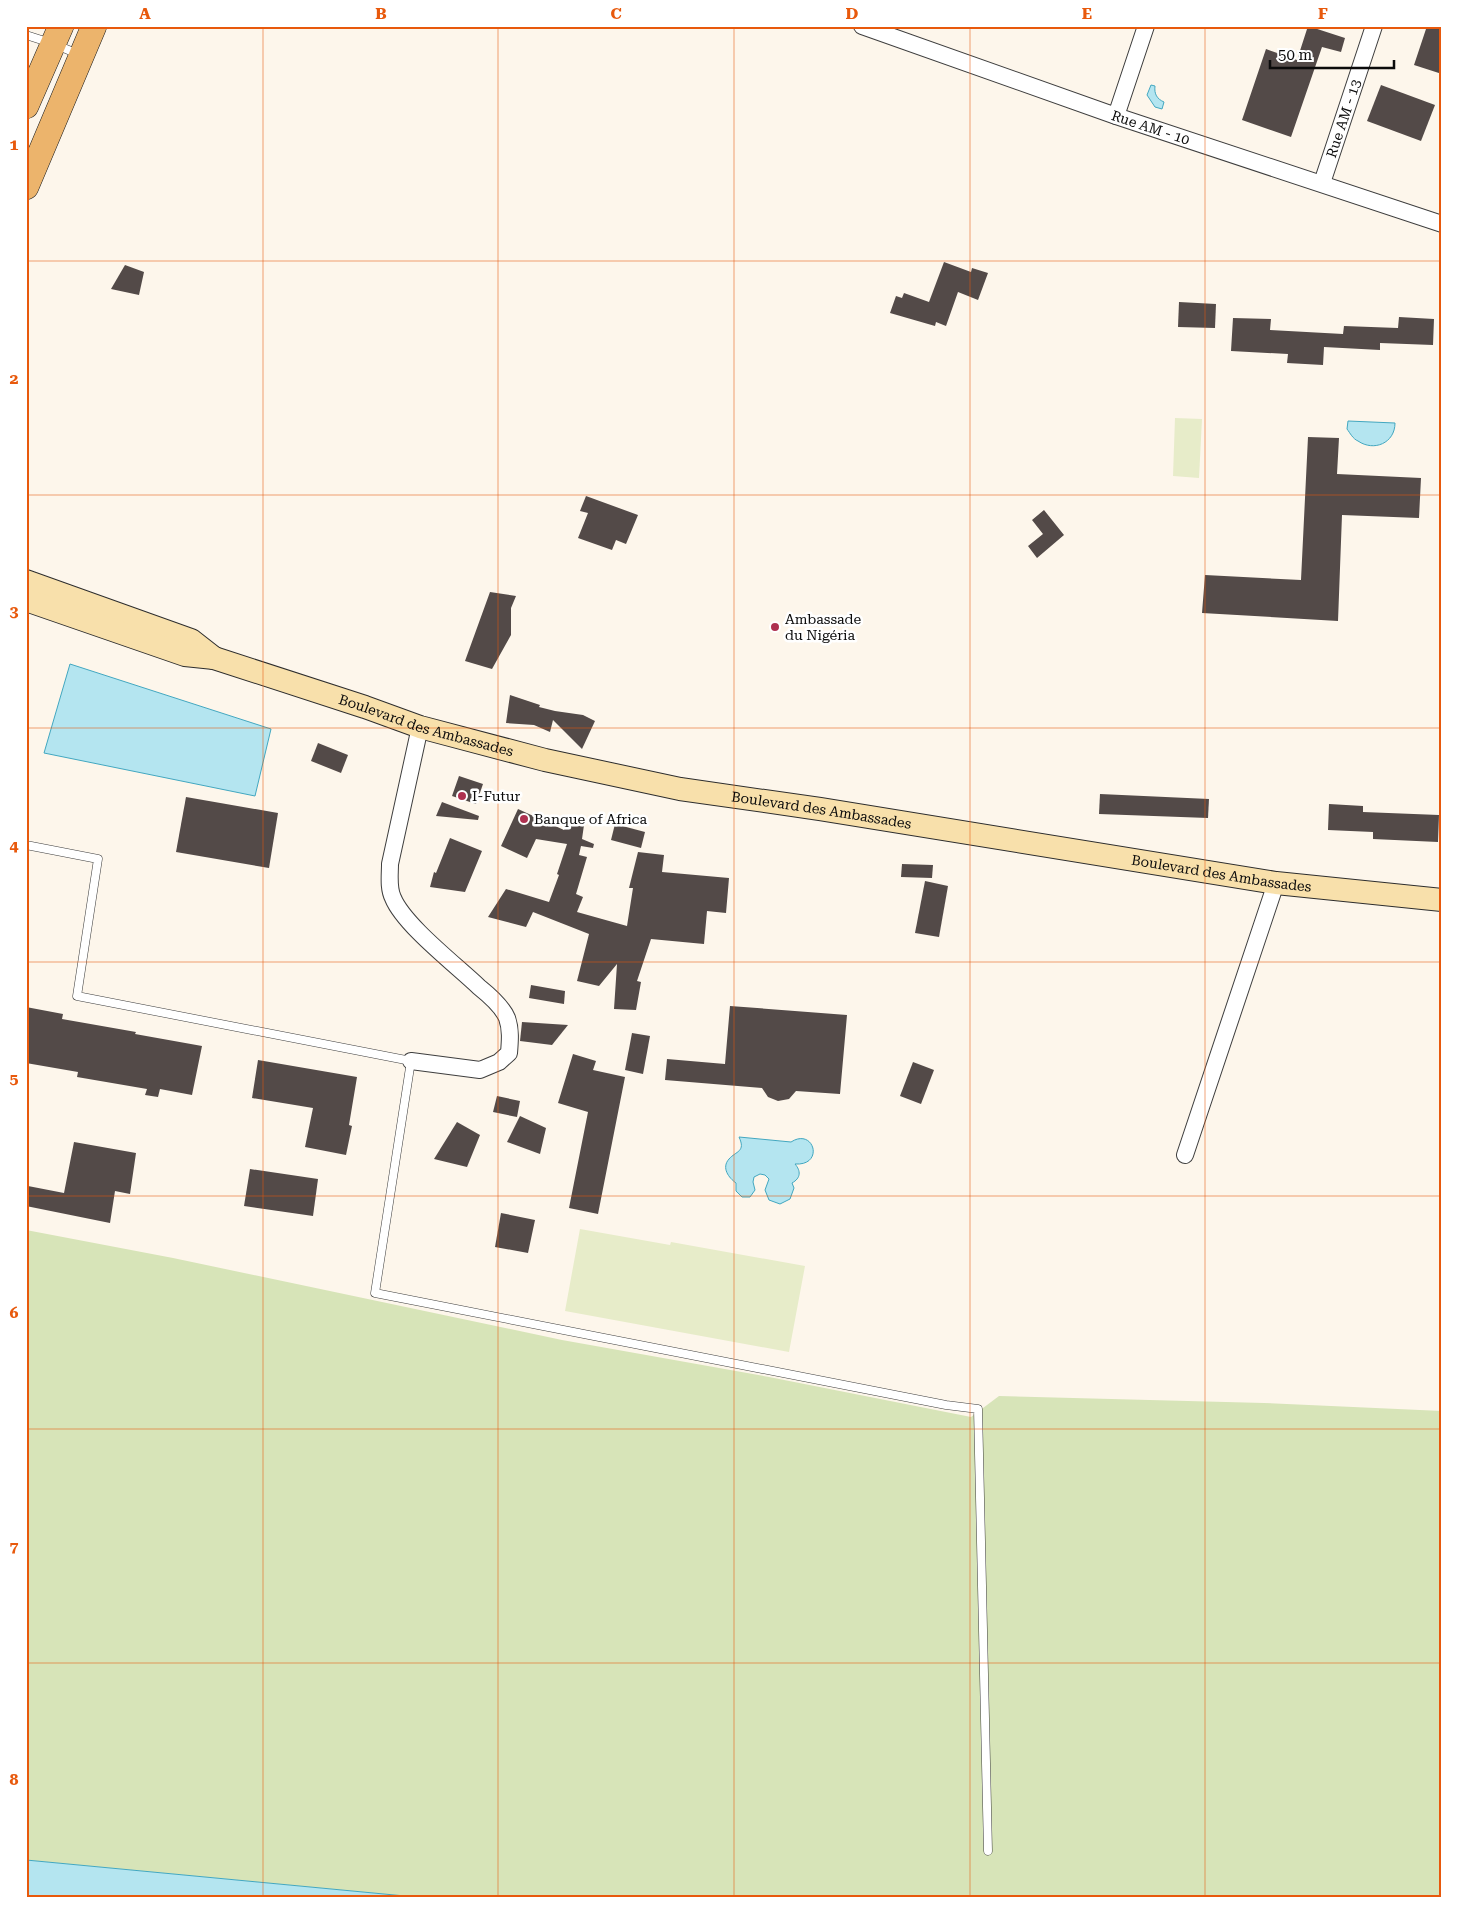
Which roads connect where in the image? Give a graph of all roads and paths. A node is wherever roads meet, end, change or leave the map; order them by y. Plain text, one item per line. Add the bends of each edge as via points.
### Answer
1 (94, 26) edge
2 (862, 26) edge
3 (1146, 26) edge
4 (1374, 26) edge
5 (892, 31) edge
6 (26, 35) edge
7 (58, 35) edge
8 (82, 56) junction
9 (26, 106) edge
10 (1116, 116) junction
11 (1322, 183) junction
12 (26, 188) edge
13 (1442, 224) edge
14 (26, 582) edge
15 (26, 600) edge
16 (214, 658) junction
17 (420, 727) junction
18 (26, 844) edge
19 (1276, 883) junction
20 (1442, 900) edge
21 (411, 1061) junction
22 (1185, 1155) dead end
23 (988, 1851) dead end

1 - 8 main road
2 - 5 street, Rue AM - 10
3 - 10 street
4 - 11 street, Rue AM - 13
5 - 10 street, Rue AM - 10
6 - 7 lane
7 - 8 lane
7 - 9 main road
8 - 12 main road
10 - 11 street, Rue AM - 10
11 - 13 street, Rue AM - 10
14 - 16 main road, Boulevard des Ambassades via 191,640
15 - 16 main road, Boulevard des Ambassades via 185,655
16 - 17 main road, Boulevard des Ambassades
17 - 19 main road, Boulevard des Ambassades via 545,760 680,789
17 - 21 street via 390,864 392,897 420,932 495,1002 507,1017 511,1037 509,1053 480,1070
18 - 21 lane via 98,859 77,996
19 - 20 main road, Boulevard des Ambassades
19 - 22 street
21 - 23 lane via 375,1292 978,1409

